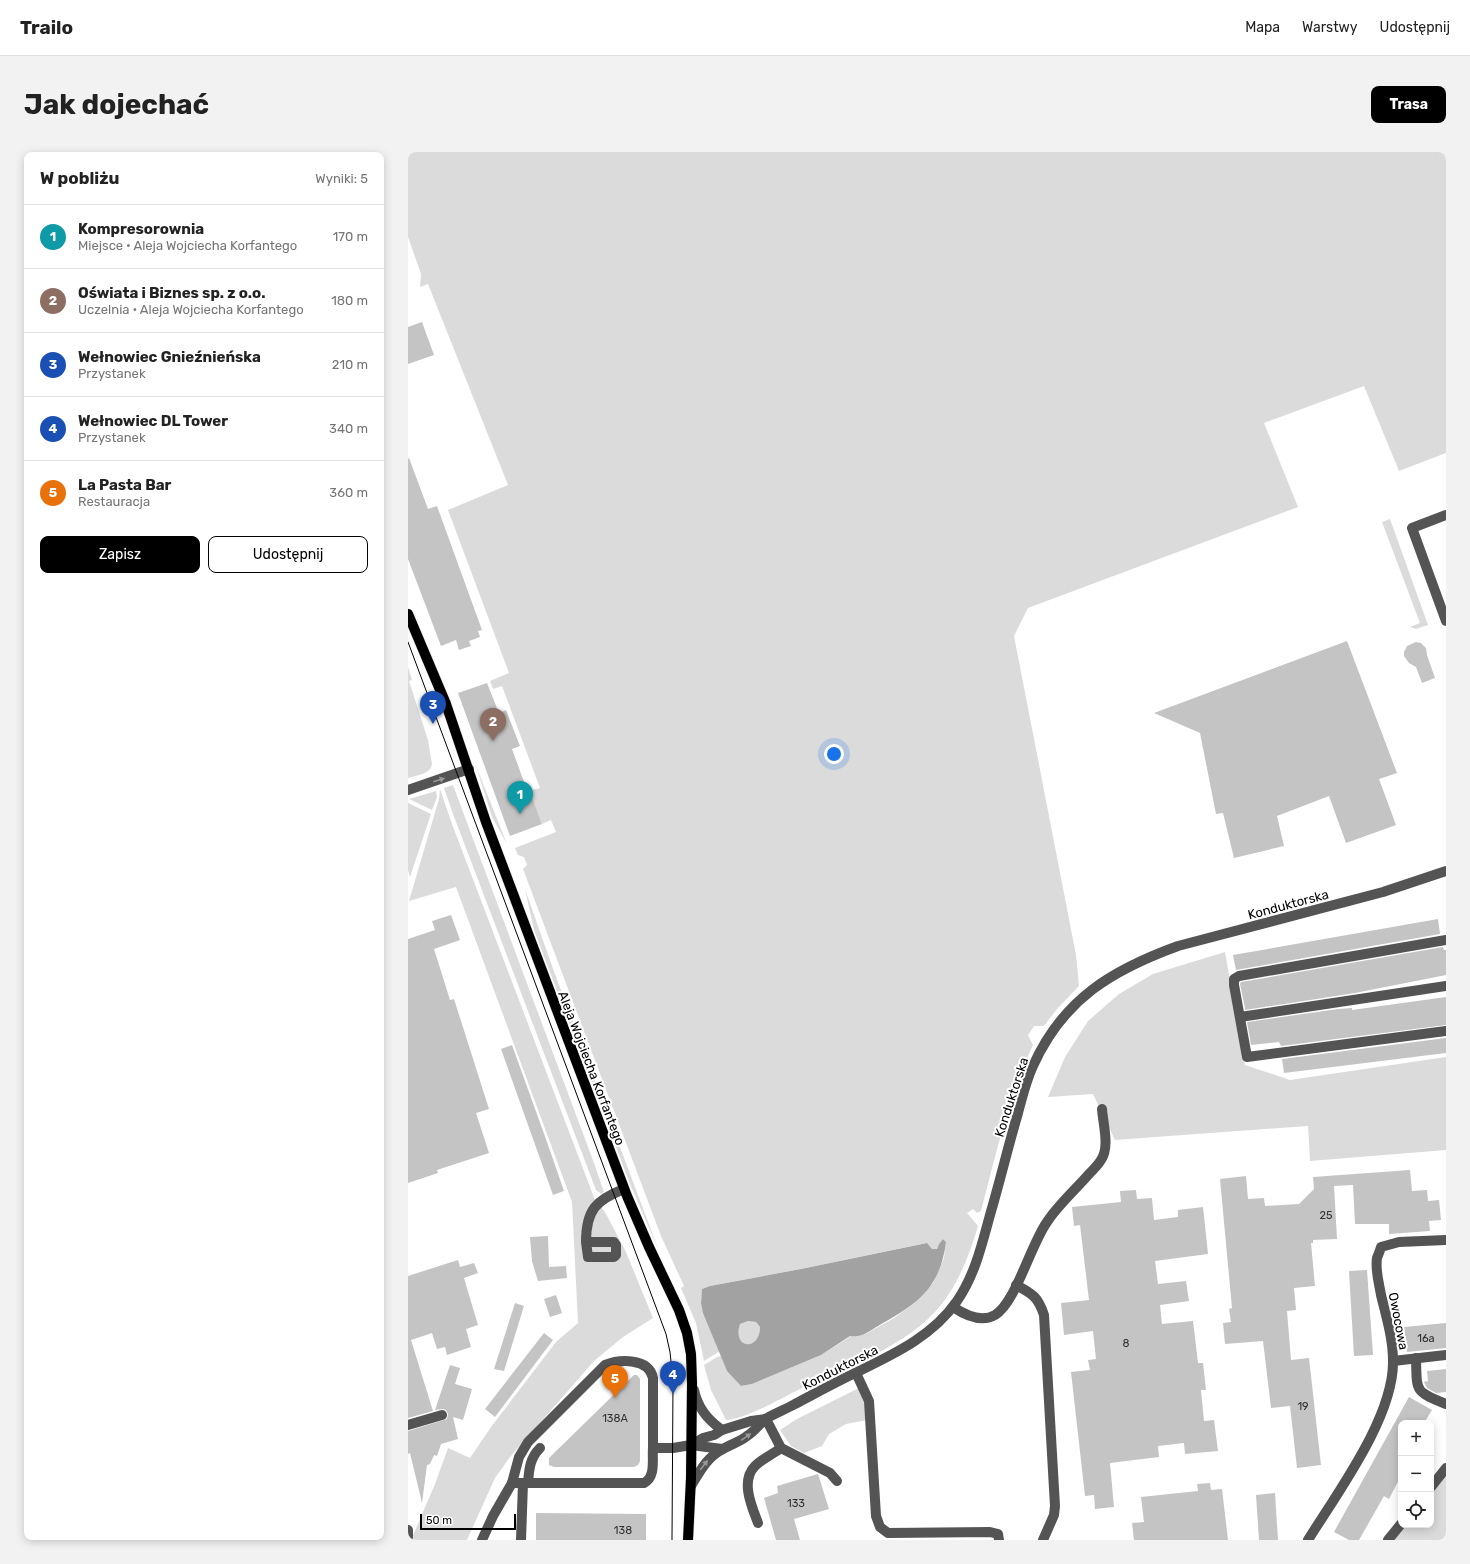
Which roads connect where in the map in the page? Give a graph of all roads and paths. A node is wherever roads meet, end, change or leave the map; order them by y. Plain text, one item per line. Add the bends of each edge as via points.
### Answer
1 (1446, 515) edge
2 (408, 614) edge
3 (1446, 621) edge
4 (469, 769) junction
5 (408, 790) edge
6 (1446, 873) edge
7 (1446, 940) edge
8 (1446, 986) edge
9 (1240, 1017) junction
10 (1446, 1031) edge
11 (1102, 1109) dead end
12 (624, 1189) junction
13 (1446, 1240) edge
14 (586, 1242) dead end
15 (1016, 1285) junction
16 (953, 1307) junction
17 (1446, 1355) edge
18 (1416, 1358) junction
19 (1393, 1361) junction
20 (856, 1373) junction
21 (692, 1383) junction
22 (1446, 1404) edge
23 (442, 1415) dead end
24 (766, 1419) junction
25 (408, 1425) edge
26 (722, 1430) junction
27 (691, 1445) junction
28 (540, 1448) dead end
29 (652, 1448) junction
30 (781, 1448) junction
31 (722, 1449) junction
32 (1446, 1468) edge
33 (837, 1481) dead end
34 (512, 1482) junction
35 (525, 1483) junction
36 (1434, 1483) edge
37 (691, 1486) junction
38 (758, 1523) dead end
39 (1398, 1528) edge
40 (408, 1530) edge
41 (408, 1537) edge
42 (482, 1540) edge
43 (521, 1540) edge
44 (688, 1540) edge
45 (999, 1540) edge
46 (1043, 1540) edge
47 (1308, 1540) edge
48 (1388, 1540) edge

1 - 3 street via 1412,528
2 - 4 main road, Aleja Wojciecha Korfantego via 446,704
5 -> 4 street
4 - 12 main road, Aleja Wojciecha Korfantego via 488,828
6 - 16 street, Konduktorska via 1149,956 1106,979 1074,1005 1044,1044 1032,1067 976,1260 967,1283
7 - 9 street via 1240,976 1234,980
8 - 9 street
9 - 10 street via 1247,1057
11 - 15 street via 1106,1146 1102,1160 1047,1221
12 - 14 street via 606,1196 596,1206 588,1221
12 - 21 main road, Aleja Wojciecha Korfantego via 679,1310 691,1354
13 - 19 street, Owocowa via 1399,1242 1381,1247 1377,1258 1378,1277
15 - 16 street via 1004,1306 991,1317 974,1318
15 - 46 street via 1040,1302 1044,1315 1055,1506 1054,1515
16 - 20 street, Konduktorska via 916,1341
17 - 18 street
18 - 19 street
18 - 22 street via 1417,1386 1420,1391
19 - 47 street, Owocowa via 1388,1398 1364,1450
20 - 24 street, Konduktorska
20 - 45 street via 869,1401 876,1516 880,1528 888,1533 990,1532 998,1534
21 - 26 street via 696,1402 704,1415
21 - 27 main road, Aleja Wojciecha Korfantego
23 - 25 street
24 - 26 street, Konduktorska
24 - 30 street
31 -> 24 street, Konduktorska via 750,1435
26 - 27 street, Konduktorska
27 - 29 street
27 - 31 street
27 - 37 main road, Aleja Wojciecha Korfantego
28 - 35 street via 533,1455
29 - 34 street via 652,1372 648,1366 641,1363 612,1362 605,1364 528,1442 519,1457
29 - 35 street via 652,1476 644,1483
30 - 33 street via 830,1473
30 - 38 street via 754,1467 749,1476 748,1492
37 -> 31 street, Konduktorska via 709,1458
32 - 36 street
34 - 35 street
34 - 42 street
35 - 43 street
37 - 44 main road, Aleja Wojciecha Korfantego
39 - 48 street
40 - 41 street

